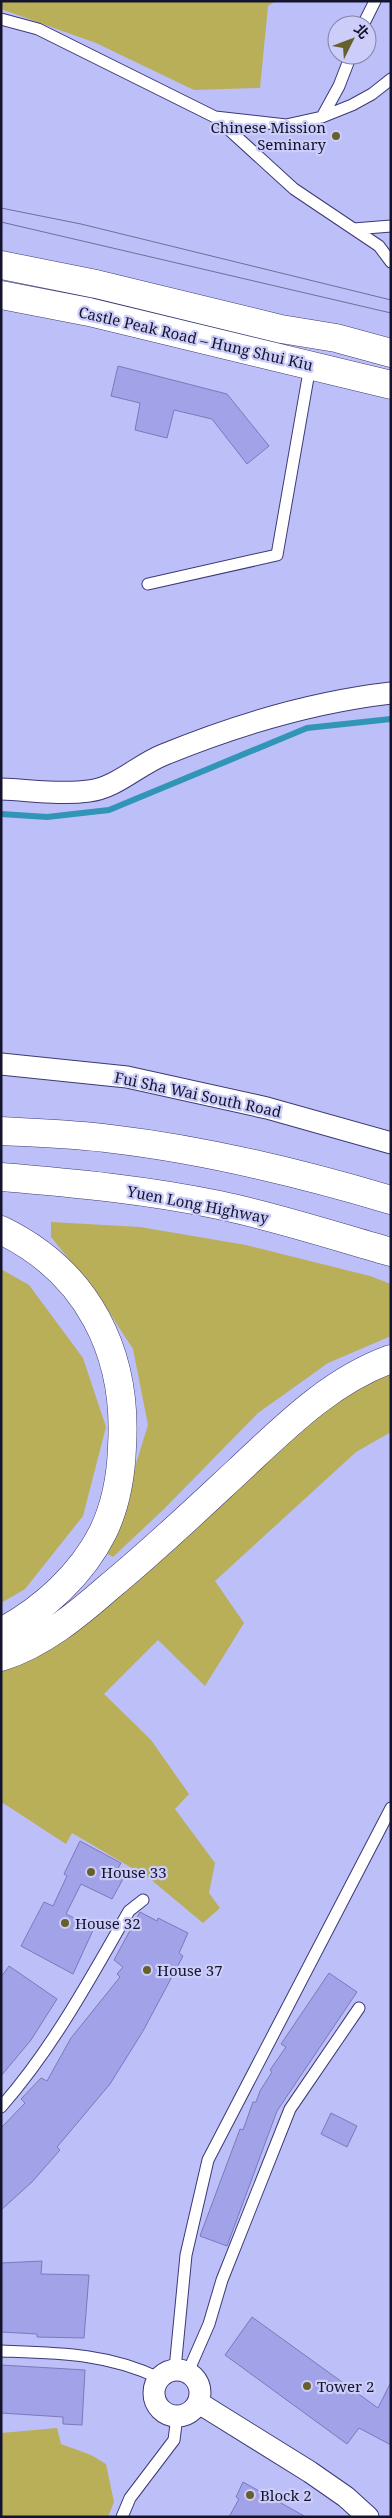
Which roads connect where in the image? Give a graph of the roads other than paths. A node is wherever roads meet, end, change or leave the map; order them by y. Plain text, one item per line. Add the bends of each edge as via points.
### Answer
1 (374, 1) edge
2 (368, 15) edge
3 (1, 20) edge
4 (347, 65) edge
5 (391, 79) edge
6 (215, 117) junction
7 (322, 117) junction
8 (391, 226) edge
9 (354, 229) junction
10 (391, 262) edge
11 (1, 265) edge
12 (1, 295) edge
13 (391, 353) edge
14 (310, 366) junction
15 (391, 385) edge
16 (148, 584) dead end
17 (391, 694) edge
18 (1, 788) edge
19 (1, 1064) edge
20 (1, 1113) edge
21 (1, 1131) edge
22 (112, 1139) junction
23 (391, 1143) edge
24 (1, 1177) edge
25 (391, 1200) edge
26 (1, 1230) edge
27 (391, 1252) edge
28 (391, 1359) edge
29 (1, 1632) edge
30 (1, 1657) edge
31 (391, 1808) edge
32 (143, 1900) dead end
33 (359, 2008) dead end
34 (1, 2107) edge
35 (1, 2351) edge
36 (174, 2373) junction
37 (199, 2403) junction
38 (177, 2416) junction
39 (122, 2517) edge
40 (368, 2517) edge

1 - 2 lane
3 - 6 lane via 38,29
4 - 7 lane
5 - 7 lane via 372,94
6 - 7 lane via 286,125
6 - 9 lane via 294,190
8 - 9 lane
9 - 10 lane via 379,246
11 - 13 main road, Castle Peak Road – Hung Shui Kiu via 96,284 281,329 336,338
12 - 14 main road, Castle Peak Road – Hung Shui Kiu via 89,312
14 - 15 main road, Castle Peak Road – Hung Shui Kiu
14 - 16 lane via 277,555
17 - 18 street via 298,709 164,754 112,784 90,791
19 - 23 street, Fui Sha Wai South Road via 127,1077 267,1108
20 - 22 main road
21 - 22 main road
22 - 25 main road via 282,1169
24 - 27 main road, Yuen Long Highway via 110,1187 218,1205
26 - 29 main road via 17,1237 51,1262 83,1297 99,1321 121,1384 124,1415 122,1463 116,1496 98,1540 61,1587 24,1619
28 - 30 main road via 354,1375 305,1408 150,1553 88,1606 48,1634
31 - 36 lane via 208,2160 186,2255
32 - 34 lane via 129,1911 66,2022
33 - 36 lane via 290,2109 222,2280 209,2324
35 - 36 lane via 70,2354
36 - 37 street via 198,2382
36 - 38 street via 154,2392 163,2411
37 - 38 street via 190,2412
37 - 40 street via 310,2472
38 - 39 lane via 174,2440 130,2498

